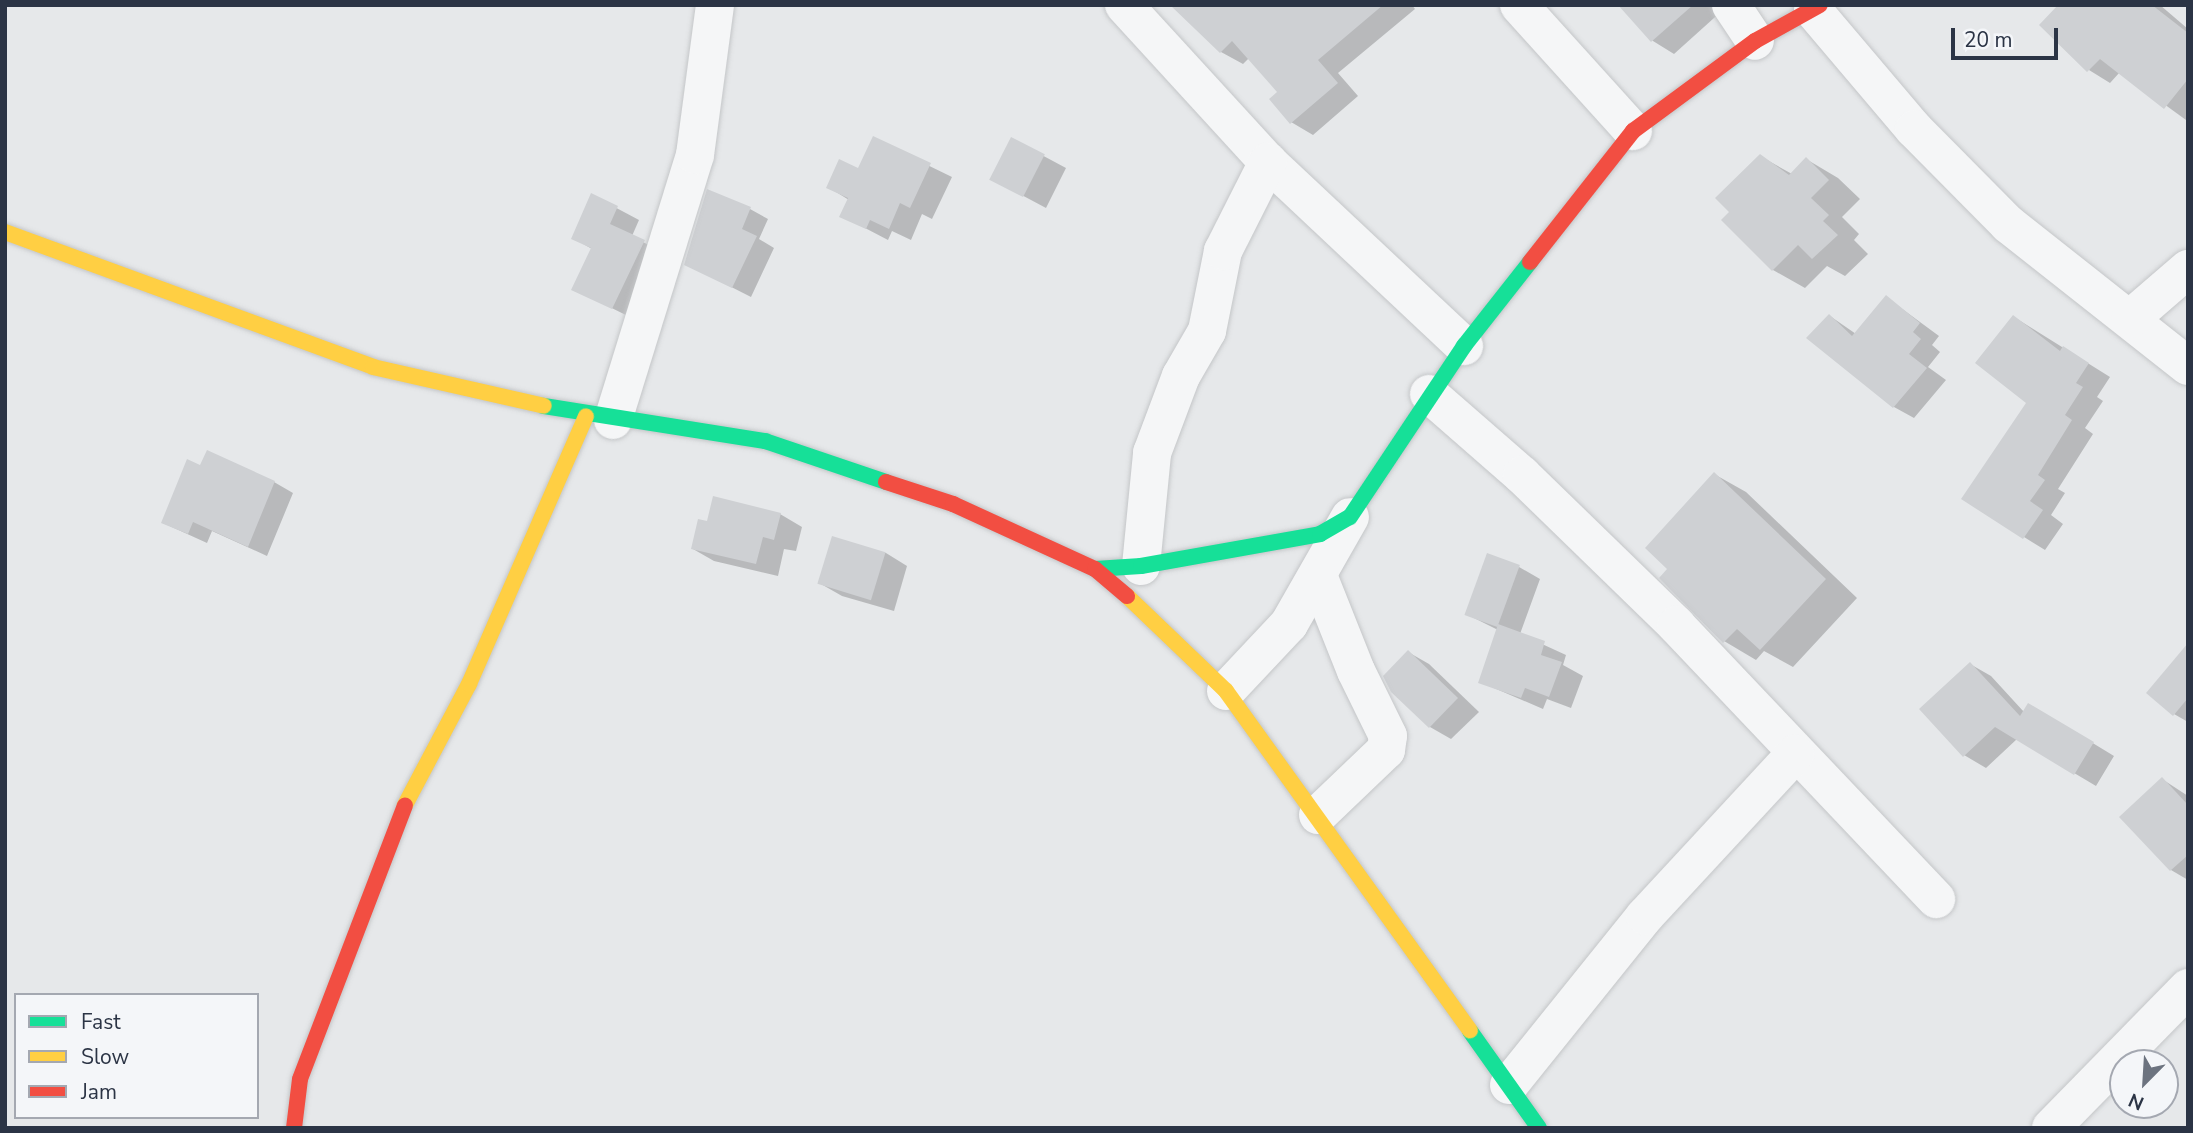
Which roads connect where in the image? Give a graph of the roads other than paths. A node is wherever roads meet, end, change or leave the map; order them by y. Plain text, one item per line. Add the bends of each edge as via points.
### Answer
1 (715, 5) edge
2 (1124, 5) edge
3 (1519, 5) edge
4 (1731, 5) edge
5 (1817, 8) edge
6 (1755, 40) junction
7 (1633, 131) junction
8 (1268, 162) junction
9 (5, 232) edge
10 (2188, 269) edge
11 (2130, 319) junction
12 (1464, 346) junction
13 (2188, 366) edge
14 (1429, 394) junction
15 (599, 418) junction
16 (1350, 517) junction
17 (1141, 566) junction
18 (1095, 569) junction
19 (1319, 578) junction
20 (1226, 691) junction
21 (1795, 754) junction
22 (1318, 815) junction
23 (1936, 900) dead end
24 (2188, 988) edge
25 (1509, 1085) junction
26 (294, 1128) edge
27 (1539, 1128) edge
28 (2051, 1128) edge

1 - 15 street via 695,155
2 - 8 street
3 - 7 street
4 - 6 street
5 - 6 street
5 - 11 street via 1914,130 2008,225
6 - 7 street
7 - 12 street
8 - 12 street
8 - 17 street via 1223,251 1207,331 1181,376 1152,453
9 - 15 street via 373,367
10 - 11 street
11 - 13 street
12 - 14 street
14 - 16 street
14 - 21 street via 1522,475 1676,625
15 - 18 street via 765,441 953,504
15 - 26 street via 469,684 416,780 381,859 300,1079
16 - 17 street via 1320,534
16 - 19 street
17 - 18 street
18 - 20 street via 1153,617
19 - 20 street via 1289,624
19 - 22 street via 1388,736 1385,750
20 - 22 street
21 - 23 street
21 - 25 street via 1645,916
22 - 25 street
24 - 28 street
25 - 27 street

